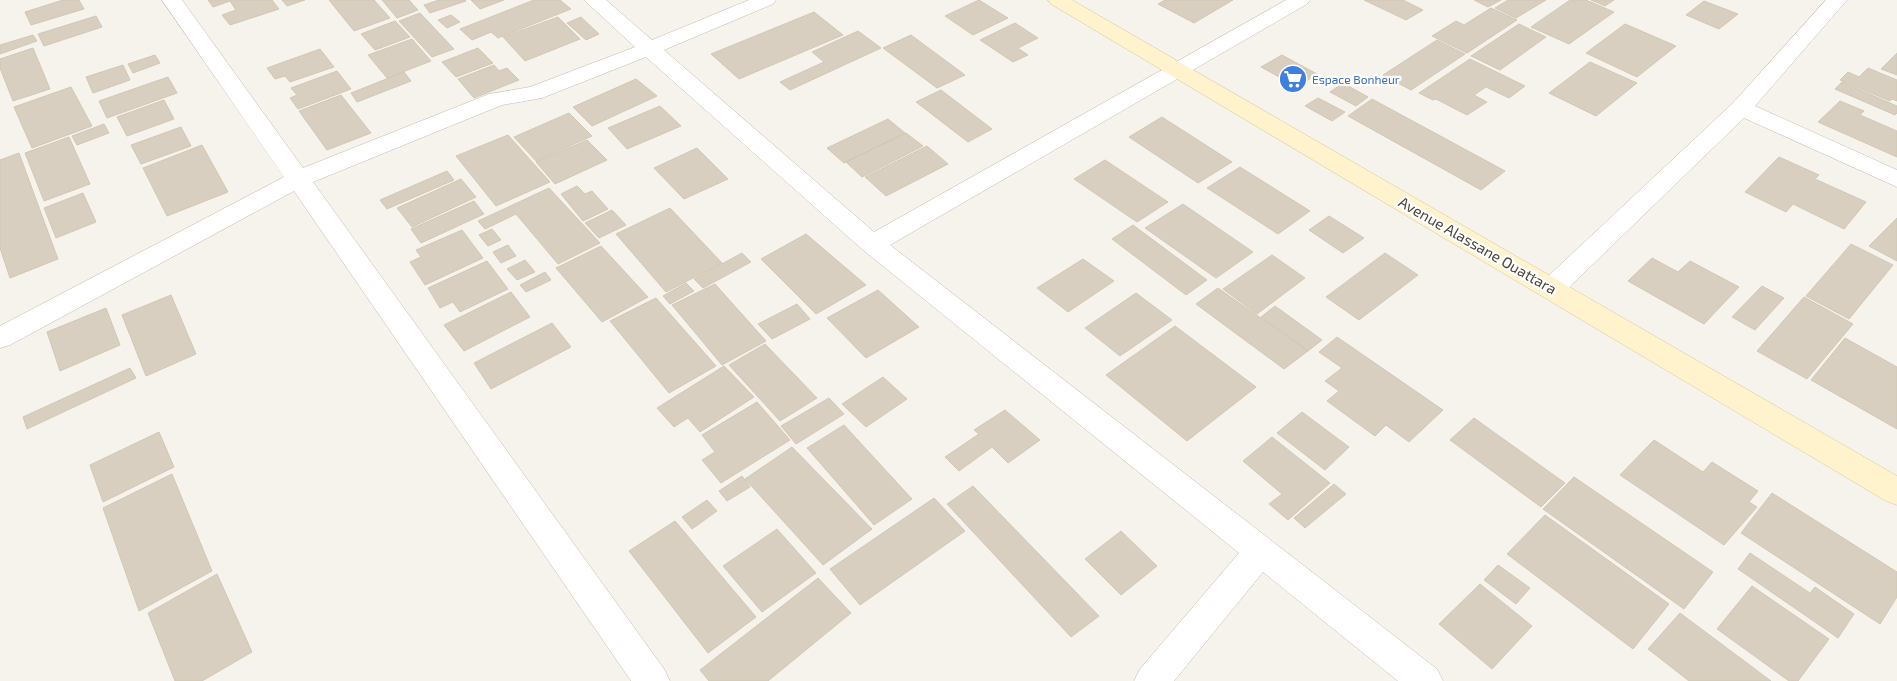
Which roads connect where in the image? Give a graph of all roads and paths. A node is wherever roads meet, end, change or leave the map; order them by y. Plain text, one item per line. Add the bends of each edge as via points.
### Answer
1 (172, 0) edge
2 (594, 0) edge
3 (766, 0) edge
4 (1058, 0) edge
5 (1300, 0) edge
6 (1838, 0) edge
7 (650, 48) junction
8 (1176, 70) junction
9 (1741, 108) junction
10 (298, 179) junction
11 (1897, 179) edge
12 (872, 244) junction
13 (1552, 288) junction
14 (0, 338) edge
15 (1897, 492) edge
16 (1260, 552) junction
17 (652, 681) edge
18 (1152, 681) edge
19 (1425, 681) edge

1 - 10 street
2 - 7 street
3 - 7 street
4 - 8 street, Avenue Alassane Ouattara
5 - 8 street
6 - 9 street
7 - 10 street via 534,94 497,99
7 - 12 street
8 - 12 street
8 - 13 street, Avenue Alassane Ouattara
9 - 11 street
9 - 13 street
10 - 14 street
10 - 17 street
12 - 16 street
13 - 15 street, Avenue Alassane Ouattara
16 - 18 street
16 - 19 street

